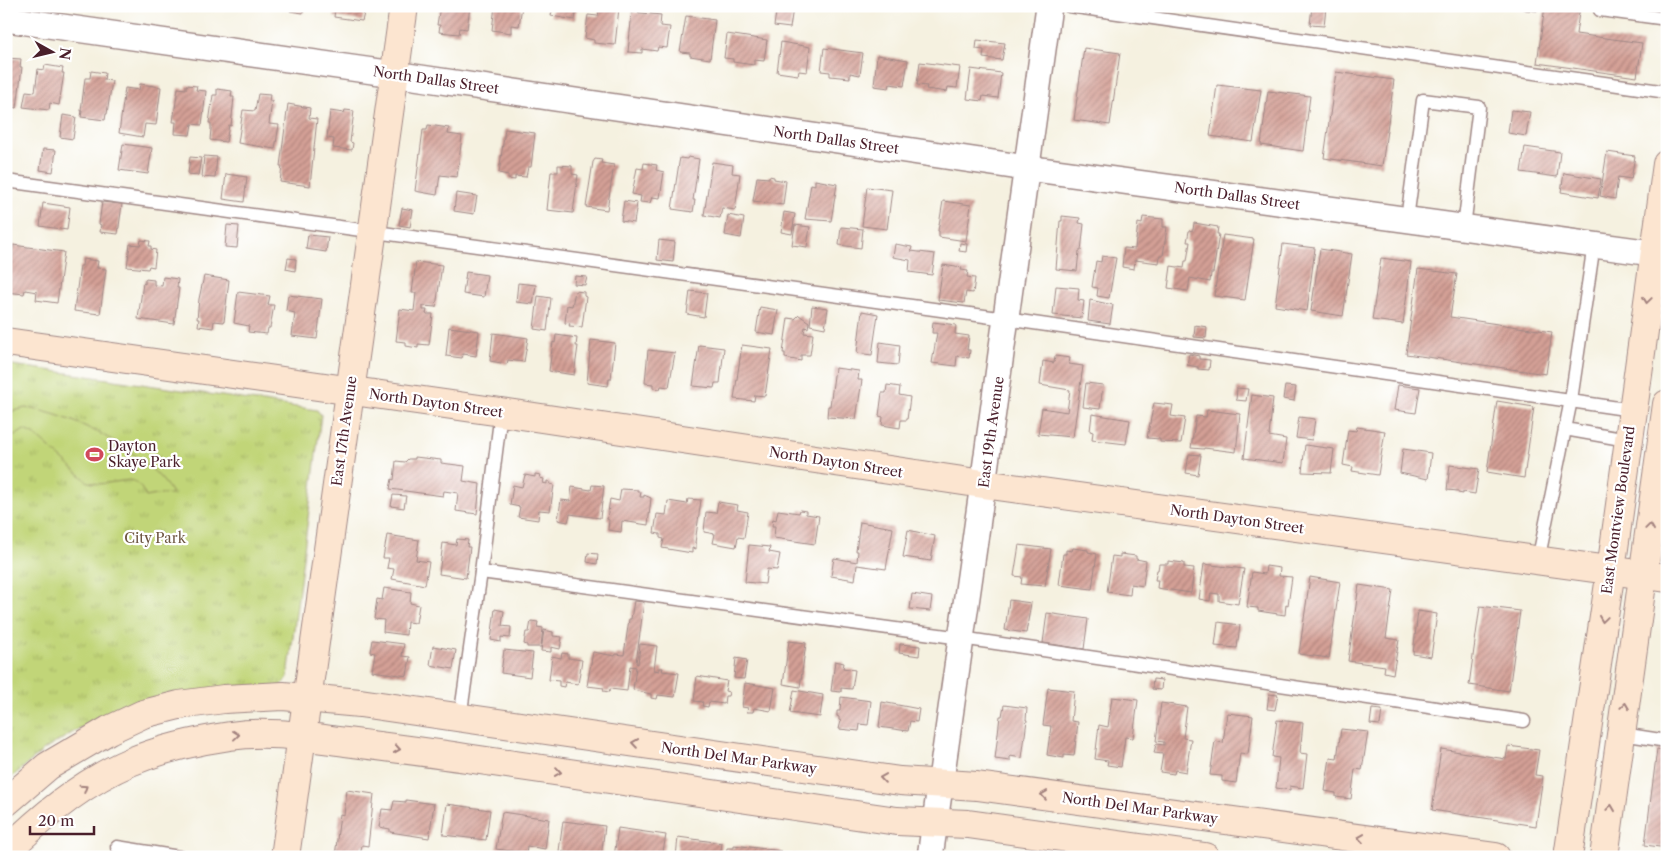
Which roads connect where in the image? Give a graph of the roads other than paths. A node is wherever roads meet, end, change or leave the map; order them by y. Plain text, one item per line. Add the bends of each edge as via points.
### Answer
1 (404, 6) edge
2 (1049, 6) edge
3 (1069, 6) edge
4 (1600, 6) edge
5 (6, 19) edge
6 (1667, 19) edge
7 (394, 74) junction
8 (1667, 92) edge
9 (1667, 164) edge
10 (1027, 168) junction
11 (6, 181) edge
12 (1407, 219) junction
13 (1464, 227) junction
14 (372, 232) junction
15 (1594, 244) junction
16 (1660, 253) edge
17 (1006, 319) junction
18 (6, 342) edge
19 (350, 390) junction
20 (1571, 400) junction
21 (1632, 410) junction
22 (1666, 411) edge
23 (501, 412) junction
24 (1565, 429) junction
25 (1627, 440) junction
26 (983, 484) junction
27 (1538, 561) junction
28 (1610, 570) junction
29 (481, 572) junction
30 (1655, 577) edge
31 (962, 638) junction
32 (307, 697) junction
33 (460, 718) junction
34 (1524, 721) dead end
35 (1622, 734) junction
36 (302, 736) junction
37 (1667, 741) edge
38 (940, 783) junction
39 (6, 802) edge
40 (935, 823) junction
41 (116, 847) dead end
42 (6, 852) edge
43 (179, 857) edge
44 (285, 857) edge
45 (930, 857) edge
46 (1205, 857) edge
47 (1496, 857) edge
48 (1568, 857) edge
49 (1604, 857) edge

1 - 7 street, East 17th Avenue
2 - 10 street, East 19th Avenue
3 - 8 lane
4 - 6 lane via 1600,10
5 - 7 street, North Dallas Street
7 - 10 street, North Dallas Street
7 - 14 street, East 17th Avenue
9 - 16 street, East Montview Boulevard
10 - 12 street, North Dallas Street
10 - 17 street, East 19th Avenue
11 - 14 lane
12 - 13 street, North Dallas Street
12 - 13 lane via 1423,100 1479,107
13 - 15 street, North Dallas Street
14 - 17 lane
14 - 19 street, East 17th Avenue
15 - 16 street, North Dallas Street
15 - 20 lane
16 -> 21 street, East Montview Boulevard
17 - 20 lane
17 - 26 street, East 19th Avenue
18 - 19 street, North Dayton Street
19 - 23 street, North Dayton Street
19 - 32 street, East 17th Avenue
20 - 21 lane
20 - 24 lane
21 - 25 street, East Montview Boulevard
30 -> 22 street
23 - 26 street, North Dayton Street
23 - 29 lane
24 - 25 lane
24 - 27 lane
25 - 28 street, East Montview Boulevard
26 - 27 street, North Dayton Street
26 - 31 street, East 19th Avenue
27 - 28 street, North Dayton Street
28 - 30 street, North Dayton Street
28 -> 48 street, East Montview Boulevard
29 - 31 lane
29 - 33 lane
35 -> 30 street
31 - 34 lane
31 - 38 street, East 19th Avenue
32 - 33 street, North Del Mar Parkway
32 - 36 street, East 17th Avenue
32 - 39 street, North Del Mar Parkway via 224,699 143,714 48,766
38 -> 33 street, North Del Mar Parkway via 890,779
35 - 37 lane
49 -> 35 street
36 -> 40 street via 897,822
42 -> 36 street via 68,799 102,776 131,762 201,740 232,735
36 - 44 street, East 17th Avenue
38 - 40 street, East 19th Avenue
47 -> 38 street, North Del Mar Parkway
40 - 45 street, East 19th Avenue
40 - 46 street via 968,824
41 - 43 lane

